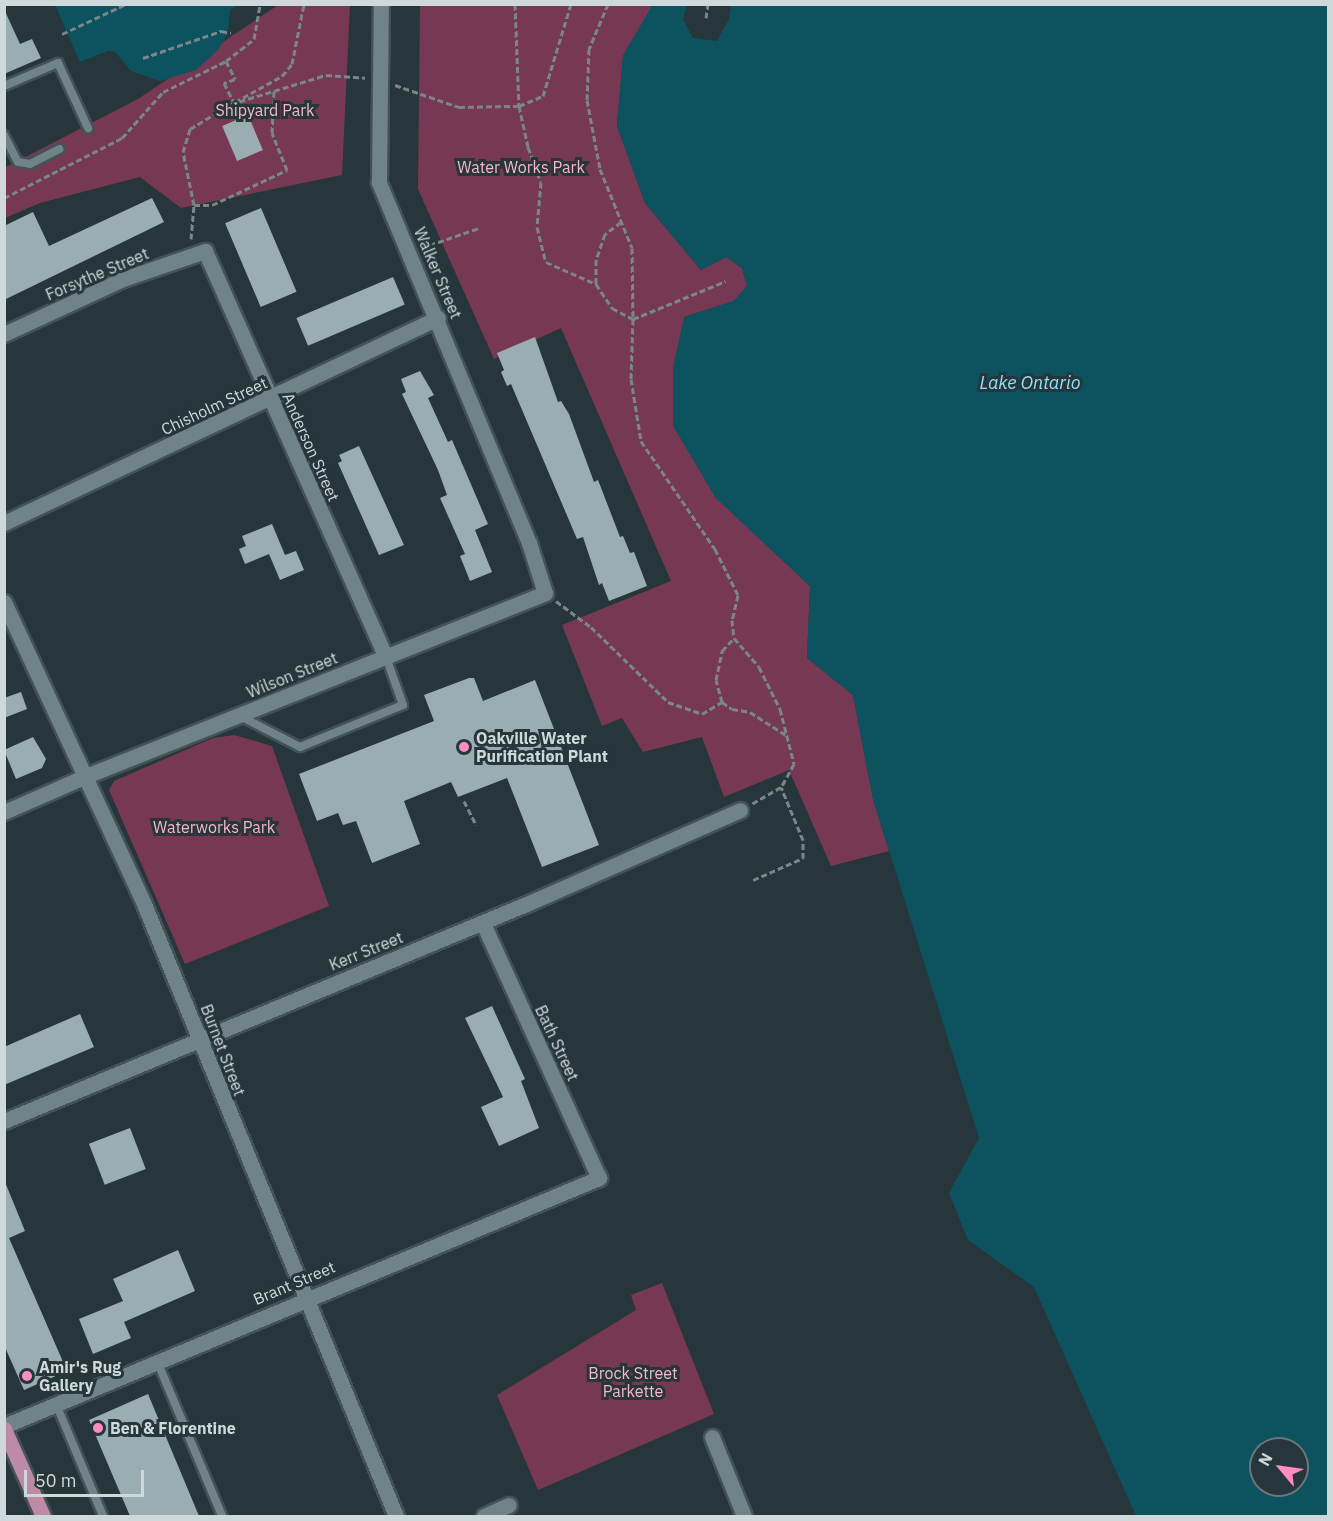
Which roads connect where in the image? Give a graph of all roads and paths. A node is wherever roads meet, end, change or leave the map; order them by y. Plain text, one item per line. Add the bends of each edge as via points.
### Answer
1 (126, 4) edge
2 (260, 4) edge
3 (304, 4) edge
4 (381, 4) edge
5 (515, 4) edge
6 (571, 4) edge
7 (608, 4) edge
8 (708, 4) edge
9 (706, 18) dead end
10 (231, 33) dead end
11 (62, 34) dead end
12 (143, 58) dead end
13 (226, 61) junction
14 (326, 75) dead end
15 (4, 86) edge
16 (274, 91) junction
17 (234, 103) junction
18 (519, 106) junction
19 (459, 107) dead end
20 (88, 128) dead end
21 (4, 135) edge
22 (59, 149) dead end
23 (4, 198) edge
24 (194, 205) junction
25 (621, 222) junction
26 (479, 228) dead end
27 (205, 251) joint
28 (410, 252) junction
29 (189, 256) junction
30 (726, 281) dead end
31 (596, 284) junction
32 (438, 318) junction
33 (633, 319) junction
34 (4, 334) edge
35 (270, 399) junction
36 (4, 523) edge
37 (545, 593) junction
38 (4, 602) edge
39 (734, 638) junction
40 (386, 657) junction
41 (722, 702) junction
42 (238, 716) junction
43 (787, 735) junction
44 (86, 776) junction
45 (781, 787) junction
46 (464, 801) dead end
47 (740, 810) joint
48 (4, 812) edge
49 (476, 825) dead end
50 (753, 880) dead end
51 (483, 923) junction
52 (199, 1038) junction
53 (4, 1121) edge
54 (599, 1178) joint
55 (306, 1298) junction
56 (157, 1361) junction
57 (56, 1404) junction
58 (4, 1427) edge
59 (712, 1437) dead end
60 (508, 1505) dead end
61 (43, 1516) edge
62 (103, 1516) edge
63 (222, 1516) edge
64 (396, 1516) edge
65 (484, 1516) edge
66 (744, 1516) edge

1 - 11 path
2 - 13 path via 254,39
3 - 17 path via 292,64 282,76 239,96
4 - 28 street, Walker Street via 379,182
5 - 18 path
6 - 18 path via 543,96
7 - 25 path via 589,49 587,100 600,169
8 - 9 path
10 - 12 path via 221,31
13 - 17 path via 235,79 224,83
13 - 23 path via 163,92 122,138
14 - 16 path
15 - 20 lane via 58,63
16 - 17 path
16 - 24 path via 272,134 287,170 212,205
17 - 24 path via 190,129 183,152
18 - 19 path
18 - 31 path via 541,182 537,227 546,262
21 - 22 lane via 18,162 30,164
24 - 29 path
25 - 31 path via 605,234 596,260
25 - 33 path via 632,248
26 - 28 path
27 - 29 street, Forsythe Street
27 - 35 street, Anderson Street
28 - 32 street, Walker Street
29 - 34 street, Forsythe Street via 123,279
30 - 33 path
31 - 33 path via 612,308
32 - 35 street, Chisholm Street
32 - 37 street, Walker Street via 529,543
33 - 39 path via 631,380 641,441 715,549 738,595 732,621
35 - 36 street, Chisholm Street
35 - 40 street, Anderson Street
37 - 40 street, Wilson Street
37 - 41 path via 591,627 668,702 702,714
38 - 44 street, Burnet Street
39 - 41 path via 722,651 716,680
39 - 43 path via 759,668 780,709
40 - 42 street, Wilson Street
40 - 42 lane via 403,705 300,747
41 - 43 path via 732,709 750,712
42 - 44 street, Wilson Street
43 - 45 path via 794,764
44 - 48 street, Wilson Street
44 - 52 street, Burnet Street
45 - 47 path
45 - 50 path via 803,840 803,858
46 - 49 path
47 - 51 street, Kerr Street
51 - 52 street, Kerr Street
51 - 54 street, Bath Street
52 - 53 street, Kerr Street
52 - 55 street, Burnet Street
54 - 55 street, Brant Street
55 - 56 street, Brant Street
55 - 64 street, Burnet Street
56 - 57 street, Brant Street
56 - 63 lane
57 - 58 street, Brant Street
57 - 62 lane
58 - 61 main road
59 - 66 street
60 - 65 street

